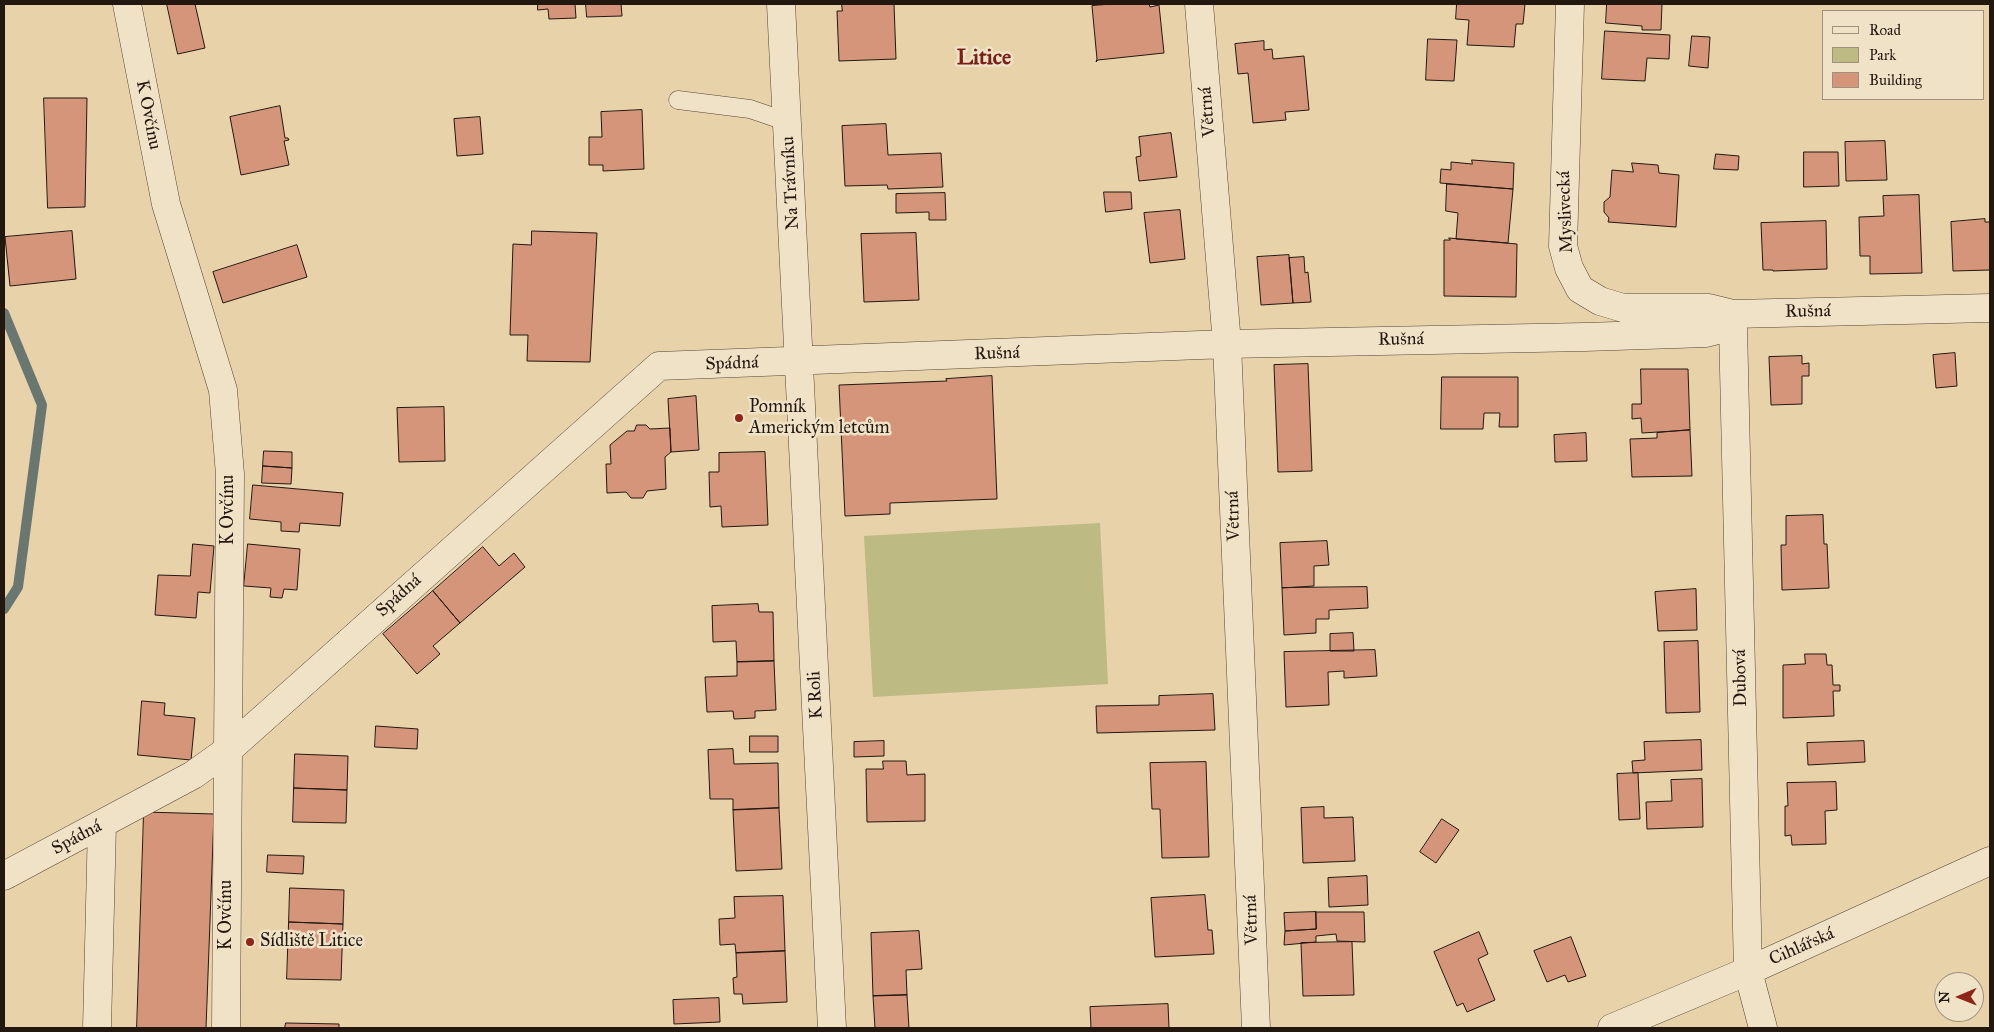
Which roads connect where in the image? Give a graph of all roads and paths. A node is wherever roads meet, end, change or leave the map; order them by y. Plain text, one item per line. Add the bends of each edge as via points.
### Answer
1 (126, 4) edge
2 (782, 4) edge
3 (1199, 4) edge
4 (1570, 4) edge
5 (678, 100) dead end
6 (788, 122) junction
7 (1990, 308) edge
8 (1733, 320) junction
9 (1227, 344) junction
10 (800, 362) junction
11 (228, 750) junction
12 (102, 824) junction
13 (1990, 861) edge
14 (4, 876) edge
15 (1748, 971) junction
16 (97, 1028) edge
17 (226, 1028) edge
18 (832, 1028) edge
19 (1256, 1028) edge
20 (1612, 1028) edge
21 (1763, 1028) edge

1 - 11 street, K Ovčínu via 166,204 223,390 230,474
2 - 6 street, Na Trávníku
3 - 9 street, Větrná
4 - 8 street, Myslivecká via 1563,246 1569,268 1580,289 1600,301 1623,308 1709,308
5 - 6 lane via 750,109
6 - 10 street, Na Trávníku
7 - 8 street, Rušná
8 - 9 street, Rušná via 1706,333
8 - 15 street, Dubová
9 - 10 street, Rušná
9 - 19 street, Větrná
10 - 11 street, Spádná via 659,366
10 - 18 street, K Roli
11 - 12 street, Spádná via 193,775
11 - 17 street, K Ovčínu
12 - 14 street, Spádná
12 - 16 street
13 - 15 street, Cihlářská
15 - 20 street, Cihlářská
15 - 21 street, Dubová

